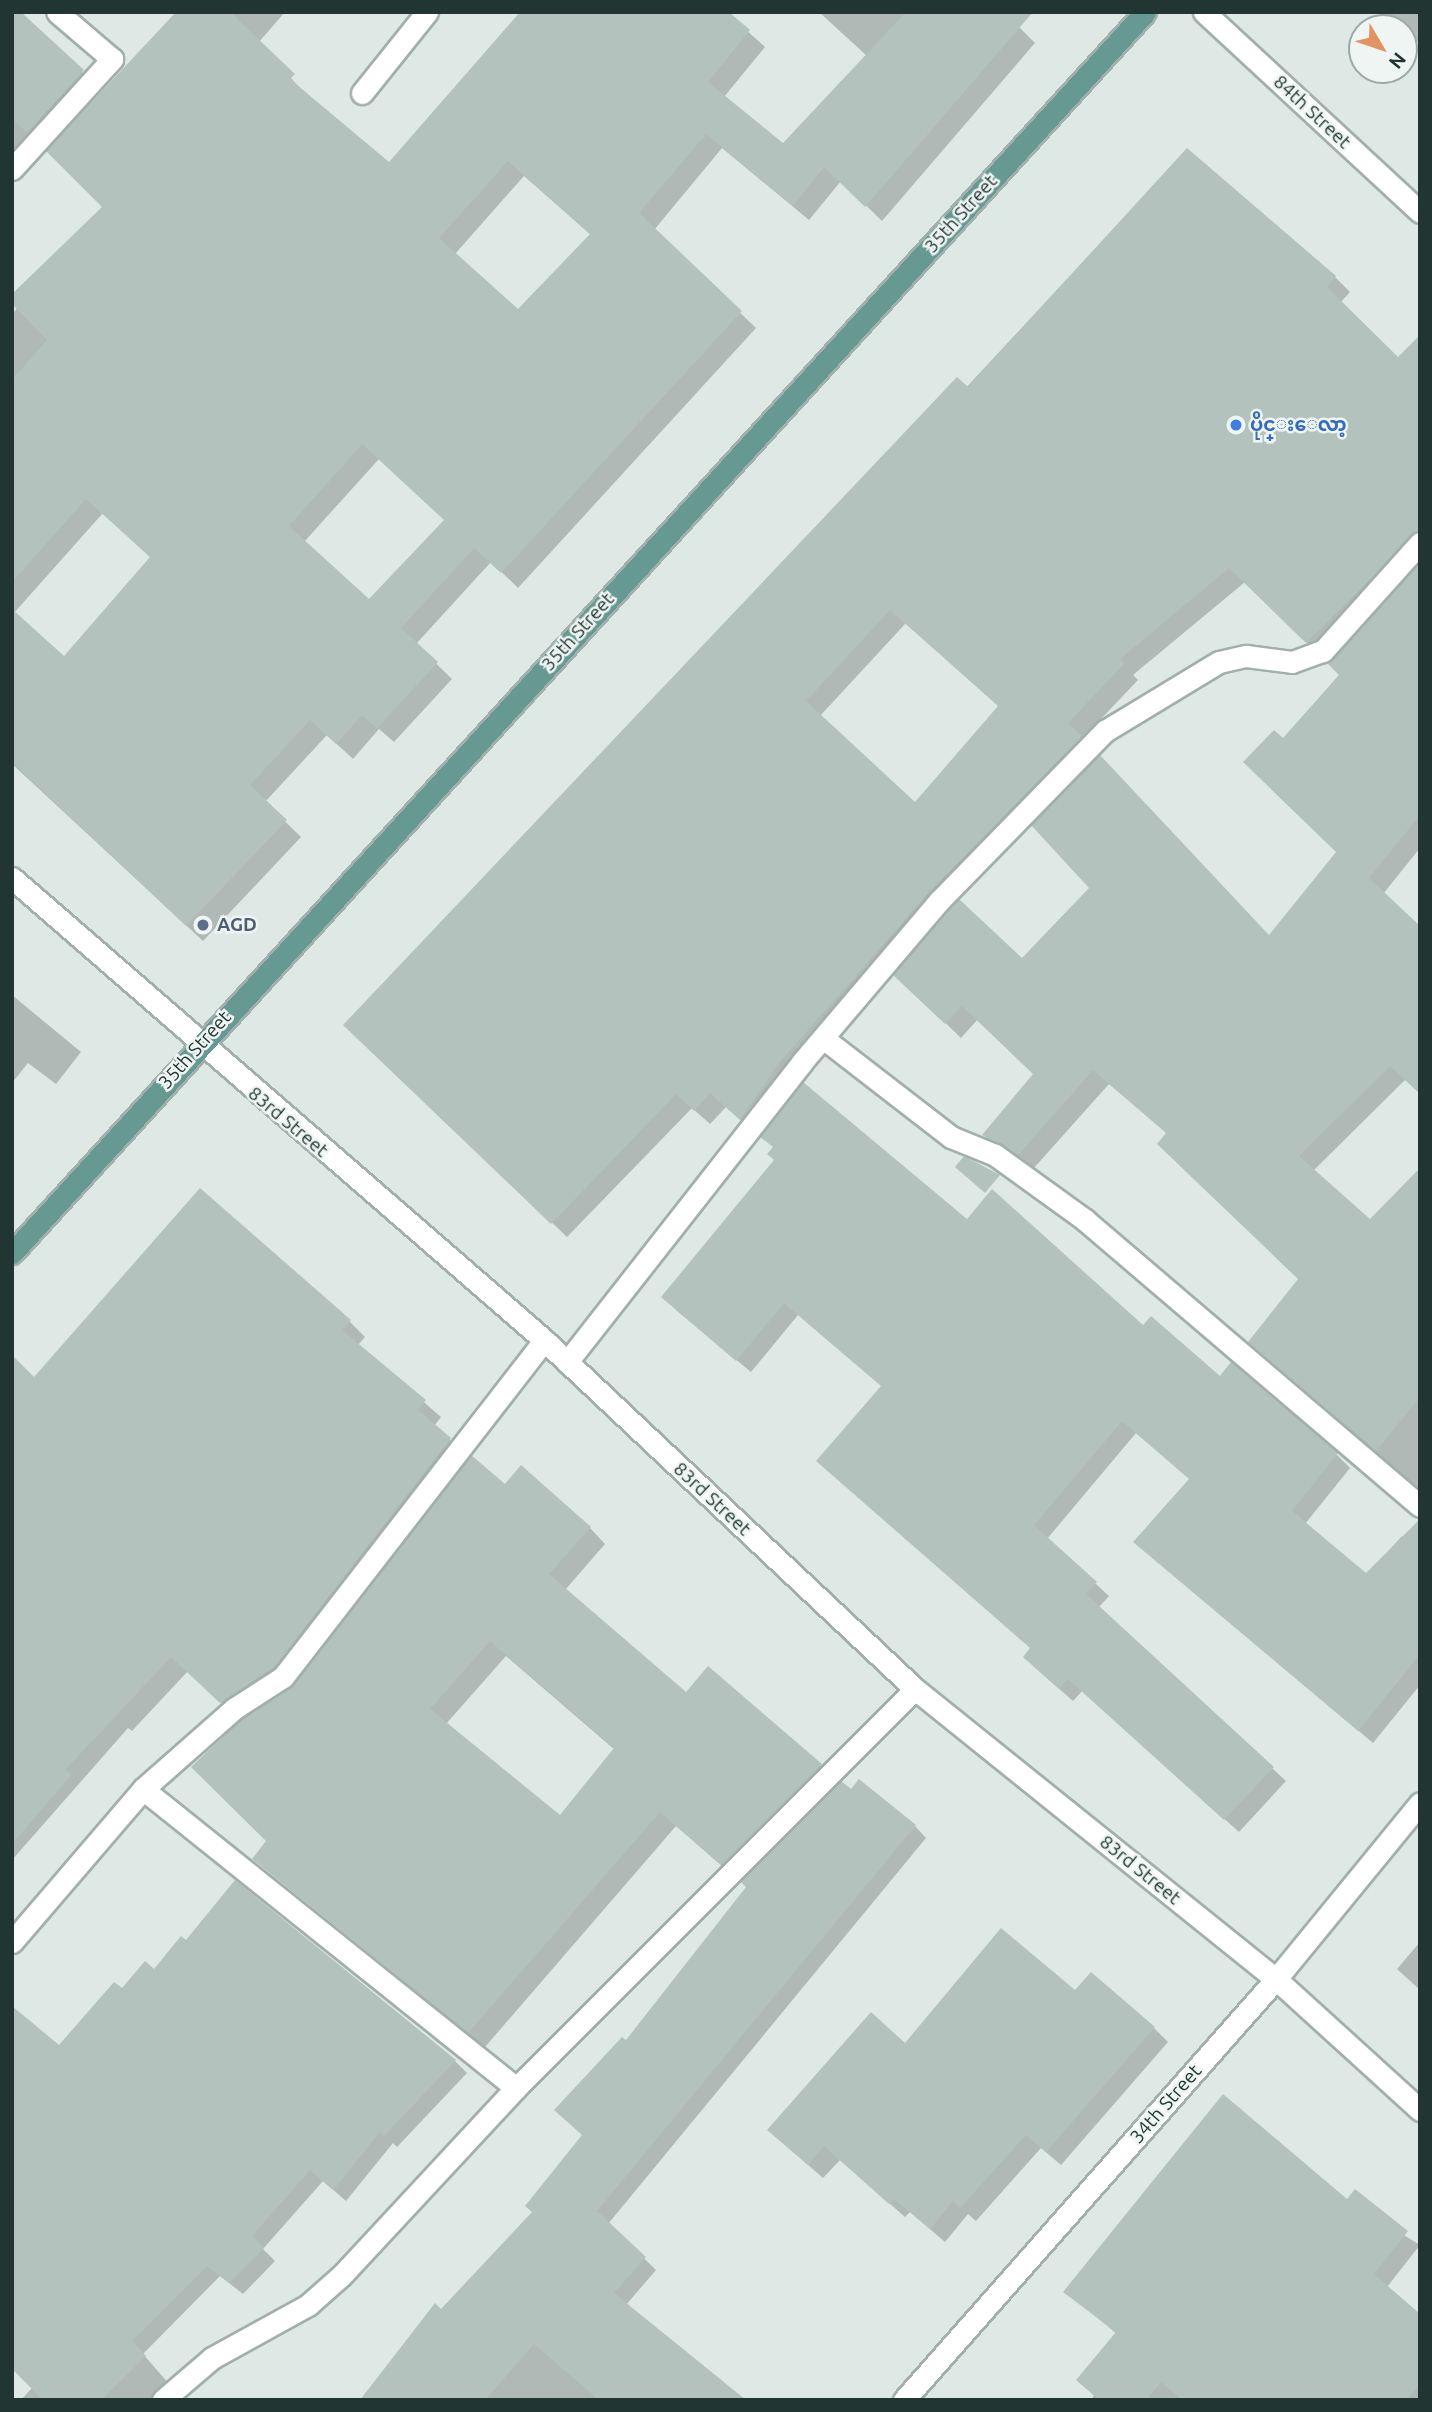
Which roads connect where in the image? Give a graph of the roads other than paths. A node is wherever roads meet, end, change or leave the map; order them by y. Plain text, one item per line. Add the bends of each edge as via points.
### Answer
1 (57, 12) edge
2 (427, 12) edge
3 (1145, 12) edge
4 (1204, 12) edge
5 (362, 93) dead end
6 (12, 169) edge
7 (1420, 212) edge
8 (1420, 544) edge
9 (12, 878) edge
10 (823, 1038) junction
11 (199, 1046) junction
12 (12, 1252) edge
13 (544, 1340) junction
14 (567, 1362) junction
15 (1420, 1506) edge
16 (915, 1689) junction
17 (143, 1789) junction
18 (1420, 1803) edge
19 (12, 1942) edge
20 (1276, 1979) junction
21 (516, 2088) junction
22 (1420, 2110) edge
23 (163, 2400) edge
24 (904, 2400) edge

1 - 6 street via 112,58
2 - 5 street
3 - 11 main road, 35th Street
4 - 7 street, 84th Street
8 - 10 street via 1323,651 1292,662 1246,656 1219,662 1105,731 939,901
9 - 11 street, 83rd Street
10 - 14 street
10 - 15 street via 951,1137 995,1155 1085,1220
11 - 12 main road, 35th Street
11 - 13 street, 83rd Street
13 - 14 street, 83rd Street
13 - 17 street via 283,1677 235,1708
14 - 16 street, 83rd Street
16 - 20 street, 83rd Street
16 - 21 street
17 - 19 street
17 - 21 street
18 - 20 street, 34th Street
20 - 22 street, 83rd Street
20 - 24 street, 34th Street
21 - 23 street via 308,2305 228,2347

